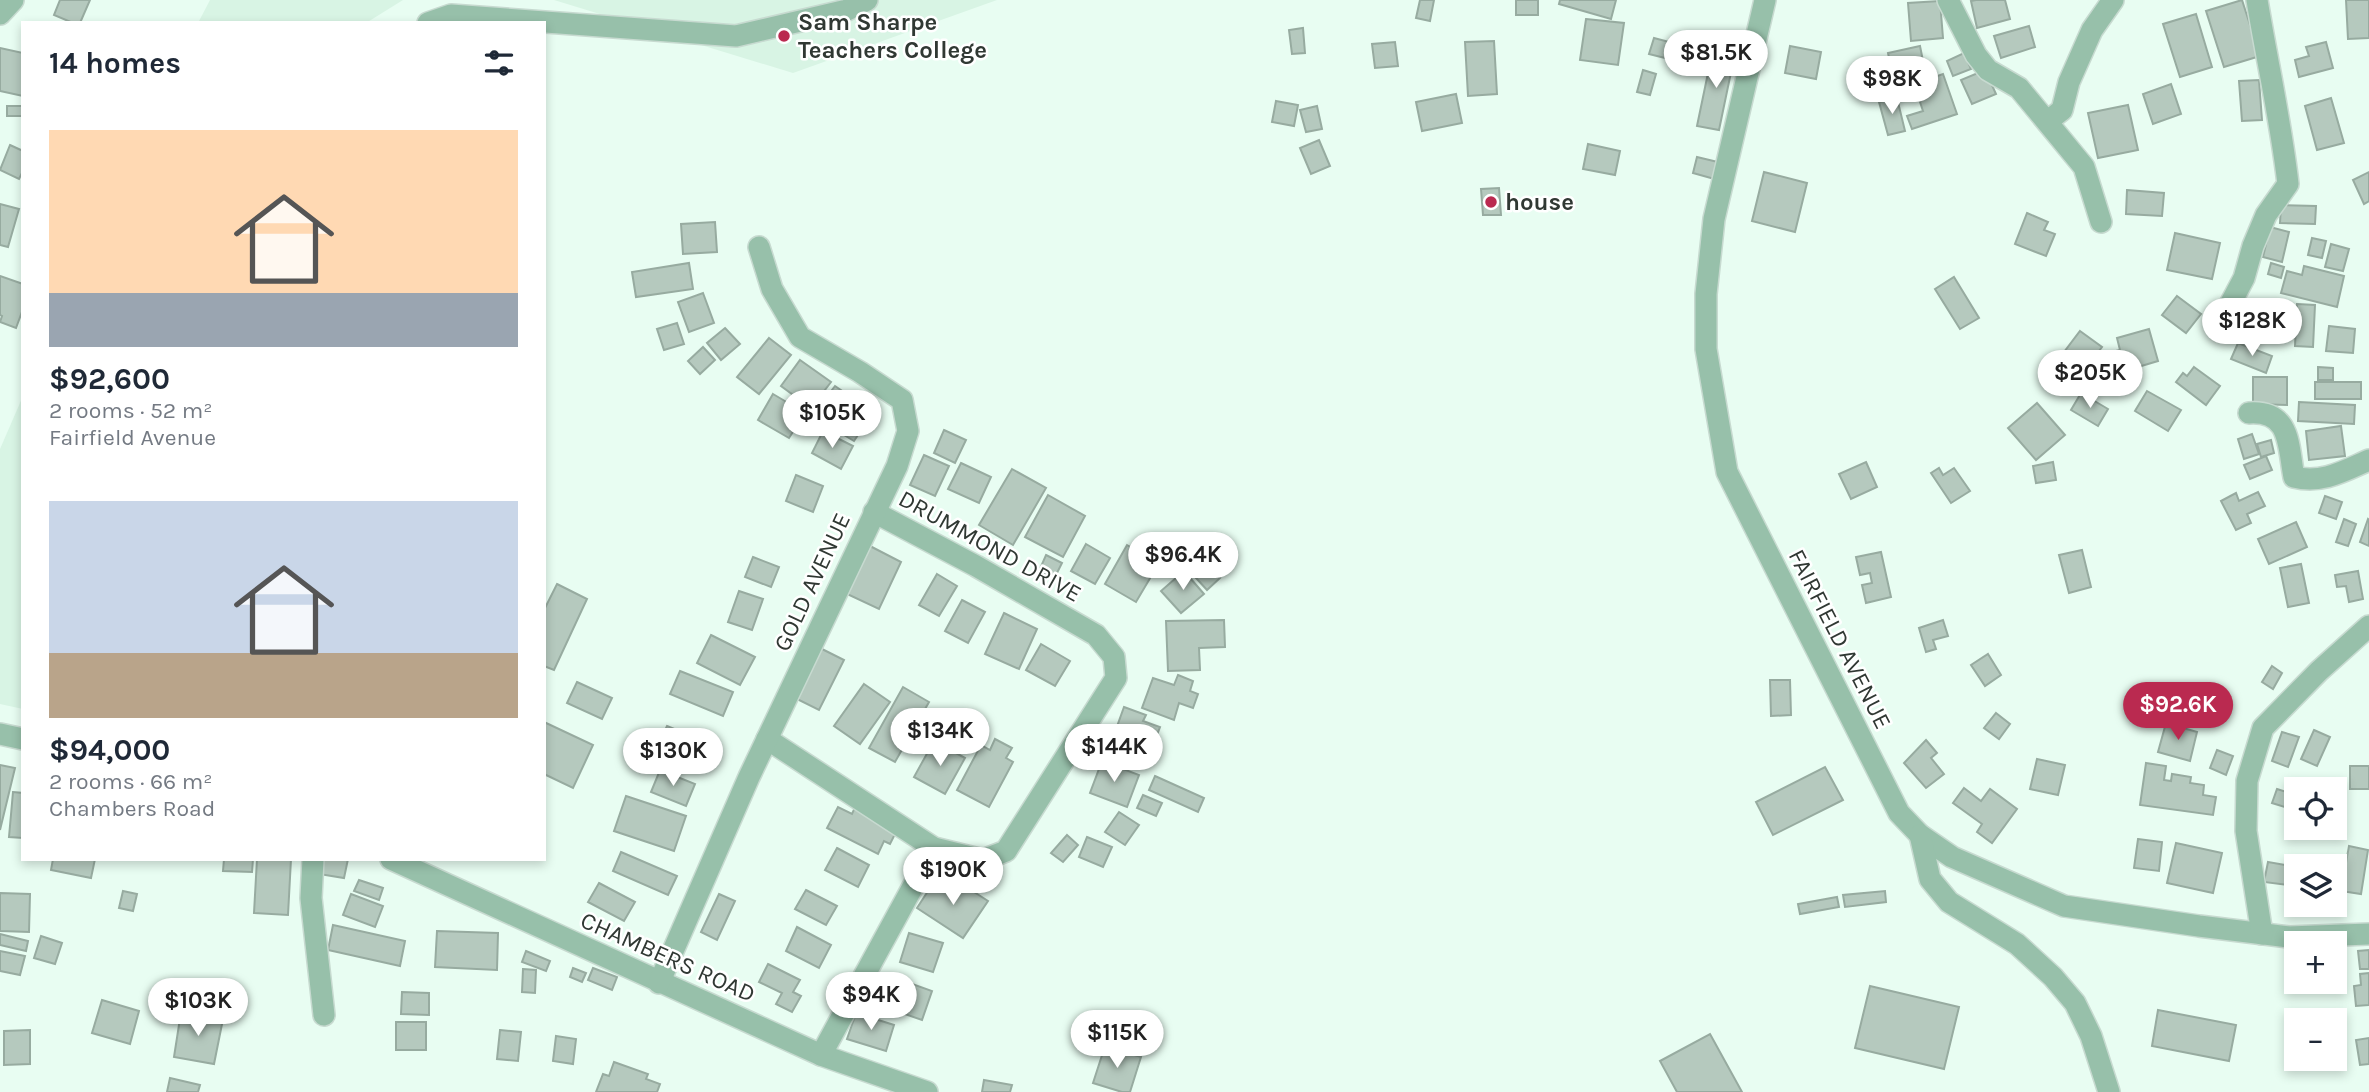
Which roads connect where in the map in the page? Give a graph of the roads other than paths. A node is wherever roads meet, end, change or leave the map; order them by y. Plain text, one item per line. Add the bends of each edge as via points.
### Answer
1 (13, 0) edge
2 (867, 0) edge
3 (1765, 0) edge
4 (1948, 0) edge
5 (2113, 0) edge
6 (2257, 0) edge
7 (0, 14) edge
8 (434, 21) edge
9 (532, 21) edge
10 (546, 22) edge
11 (2048, 121) junction
12 (2101, 222) dead end
13 (759, 247) dead end
14 (2226, 312) dead end
15 (2249, 413) dead end
16 (2369, 460) edge
17 (874, 512) junction
18 (2369, 626) edge
19 (0, 734) edge
20 (21, 739) edge
21 (766, 739) junction
22 (1920, 835) junction
23 (934, 848) junction
24 (313, 861) edge
25 (395, 861) edge
26 (2262, 934) junction
27 (2369, 934) edge
28 (659, 983) junction
29 (324, 1015) dead end
30 (821, 1055) junction
31 (927, 1092) edge
32 (2109, 1092) edge

1 - 7 street
2 - 10 street via 848,10 736,36
3 - 22 street, FAIRFIELD AVENUE via 1714,219 1706,294 1706,349 1727,472 1899,813
4 - 11 street via 1988,70 2019,88
5 - 11 street via 2092,30 2062,110
6 - 14 street via 2288,184 2266,215 2244,278
8 - 9 street via 451,15
11 - 12 street via 2084,167
13 - 17 street, GOLD AVENUE via 772,289 800,337 902,400 908,431
15 - 16 street via 2262,412 2276,419 2286,432 2294,477 2309,481
17 - 21 street, GOLD AVENUE
17 - 23 street, DRUMMOND DRIVE via 1096,635 1114,657 1116,678 1006,850 983,860
18 - 26 street via 2263,728 2247,781 2246,831
19 - 20 street
21 - 23 street, DRUMMOND DRIVE
21 - 28 street, GOLD AVENUE
22 - 26 street, FAIRFIELD AVENUE via 1952,857 2064,906
22 - 32 street via 1930,879 1949,902 2017,944 2075,1003
23 - 30 street
24 - 29 street via 311,898
25 - 28 street, CHAMBERS ROAD
26 - 27 street, FAIRFIELD AVENUE
28 - 30 street, CHAMBERS ROAD
30 - 31 street, CHAMBERS ROAD

